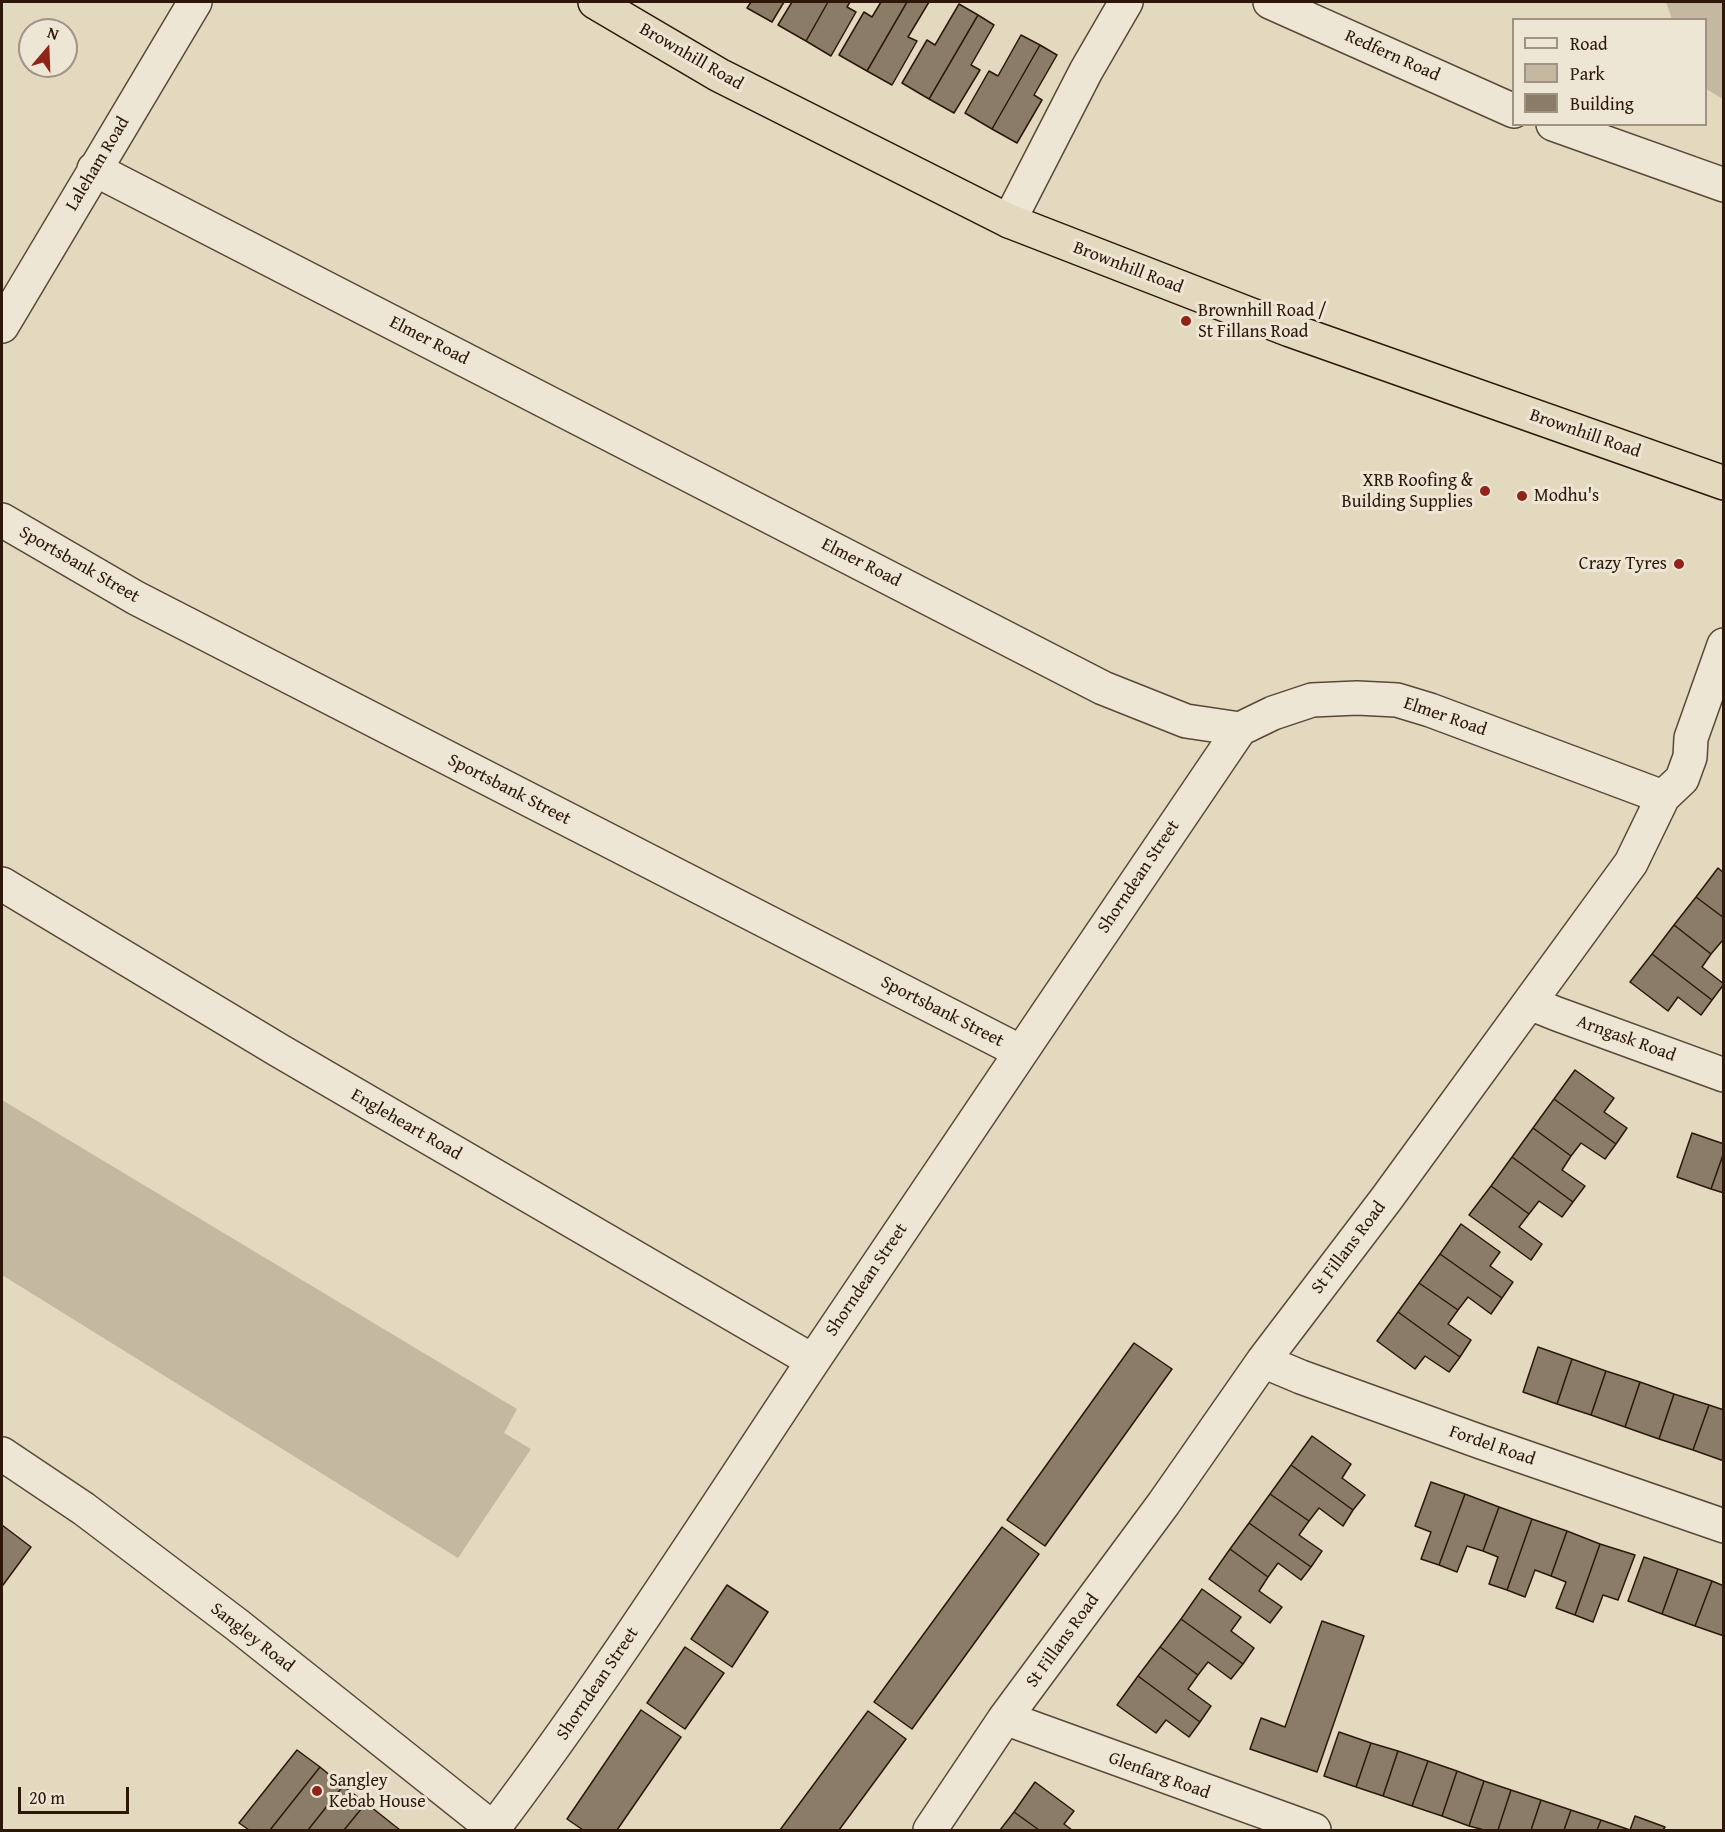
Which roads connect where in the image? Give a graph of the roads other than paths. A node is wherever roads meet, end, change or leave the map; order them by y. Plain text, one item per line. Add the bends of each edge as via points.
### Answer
1 (195, 2) edge
2 (595, 2) edge
3 (1126, 2) edge
4 (1270, 2) edge
5 (1512, 110) edge
6 (1559, 126) edge
7 (94, 169) junction
8 (1724, 185) edge
9 (1009, 221) junction
10 (2, 326) edge
11 (1724, 483) edge
12 (2, 520) edge
13 (1724, 645) edge
14 (1239, 729) junction
15 (1663, 797) junction
16 (2, 884) edge
17 (1531, 1000) junction
18 (1021, 1052) junction
19 (1724, 1075) edge
20 (1263, 1361) junction
21 (813, 1362) junction
22 (2, 1454) edge
23 (1724, 1526) edge
24 (1005, 1718) junction
25 (494, 1830) edge
26 (930, 1830) edge
27 (1314, 1830) edge

1 - 7 street, Laleham Road
2 - 9 highway, Brownhill Road via 719,75
3 - 9 street
4 - 5 street, Redfern Road
6 - 8 street
7 - 10 street, Laleham Road
7 - 14 street, Elmer Road via 1103,688 1186,721
9 - 11 highway, Brownhill Road via 1290,330
12 - 18 street, Sportsbank Street via 136,598
13 - 15 street, St Fillans Road via 1691,738 1690,757 1682,779
14 - 15 street, Elmer Road via 1312,700 1397,700
14 - 18 street, Shorndean Street
15 - 17 street, St Fillans Road via 1631,863
16 - 21 street, Engleheart Road
17 - 19 street, Arngask Road via 1542,1008
17 - 20 street, St Fillans Road
18 - 21 street, Shorndean Street
20 - 23 street, Fordel Road
20 - 24 street, St Fillans Road
21 - 25 street, Shorndean Street via 678,1568
22 - 25 street, Sangley Road via 84,1509 236,1624
24 - 26 street, St Fillans Road
24 - 27 street, Glenfarg Road

